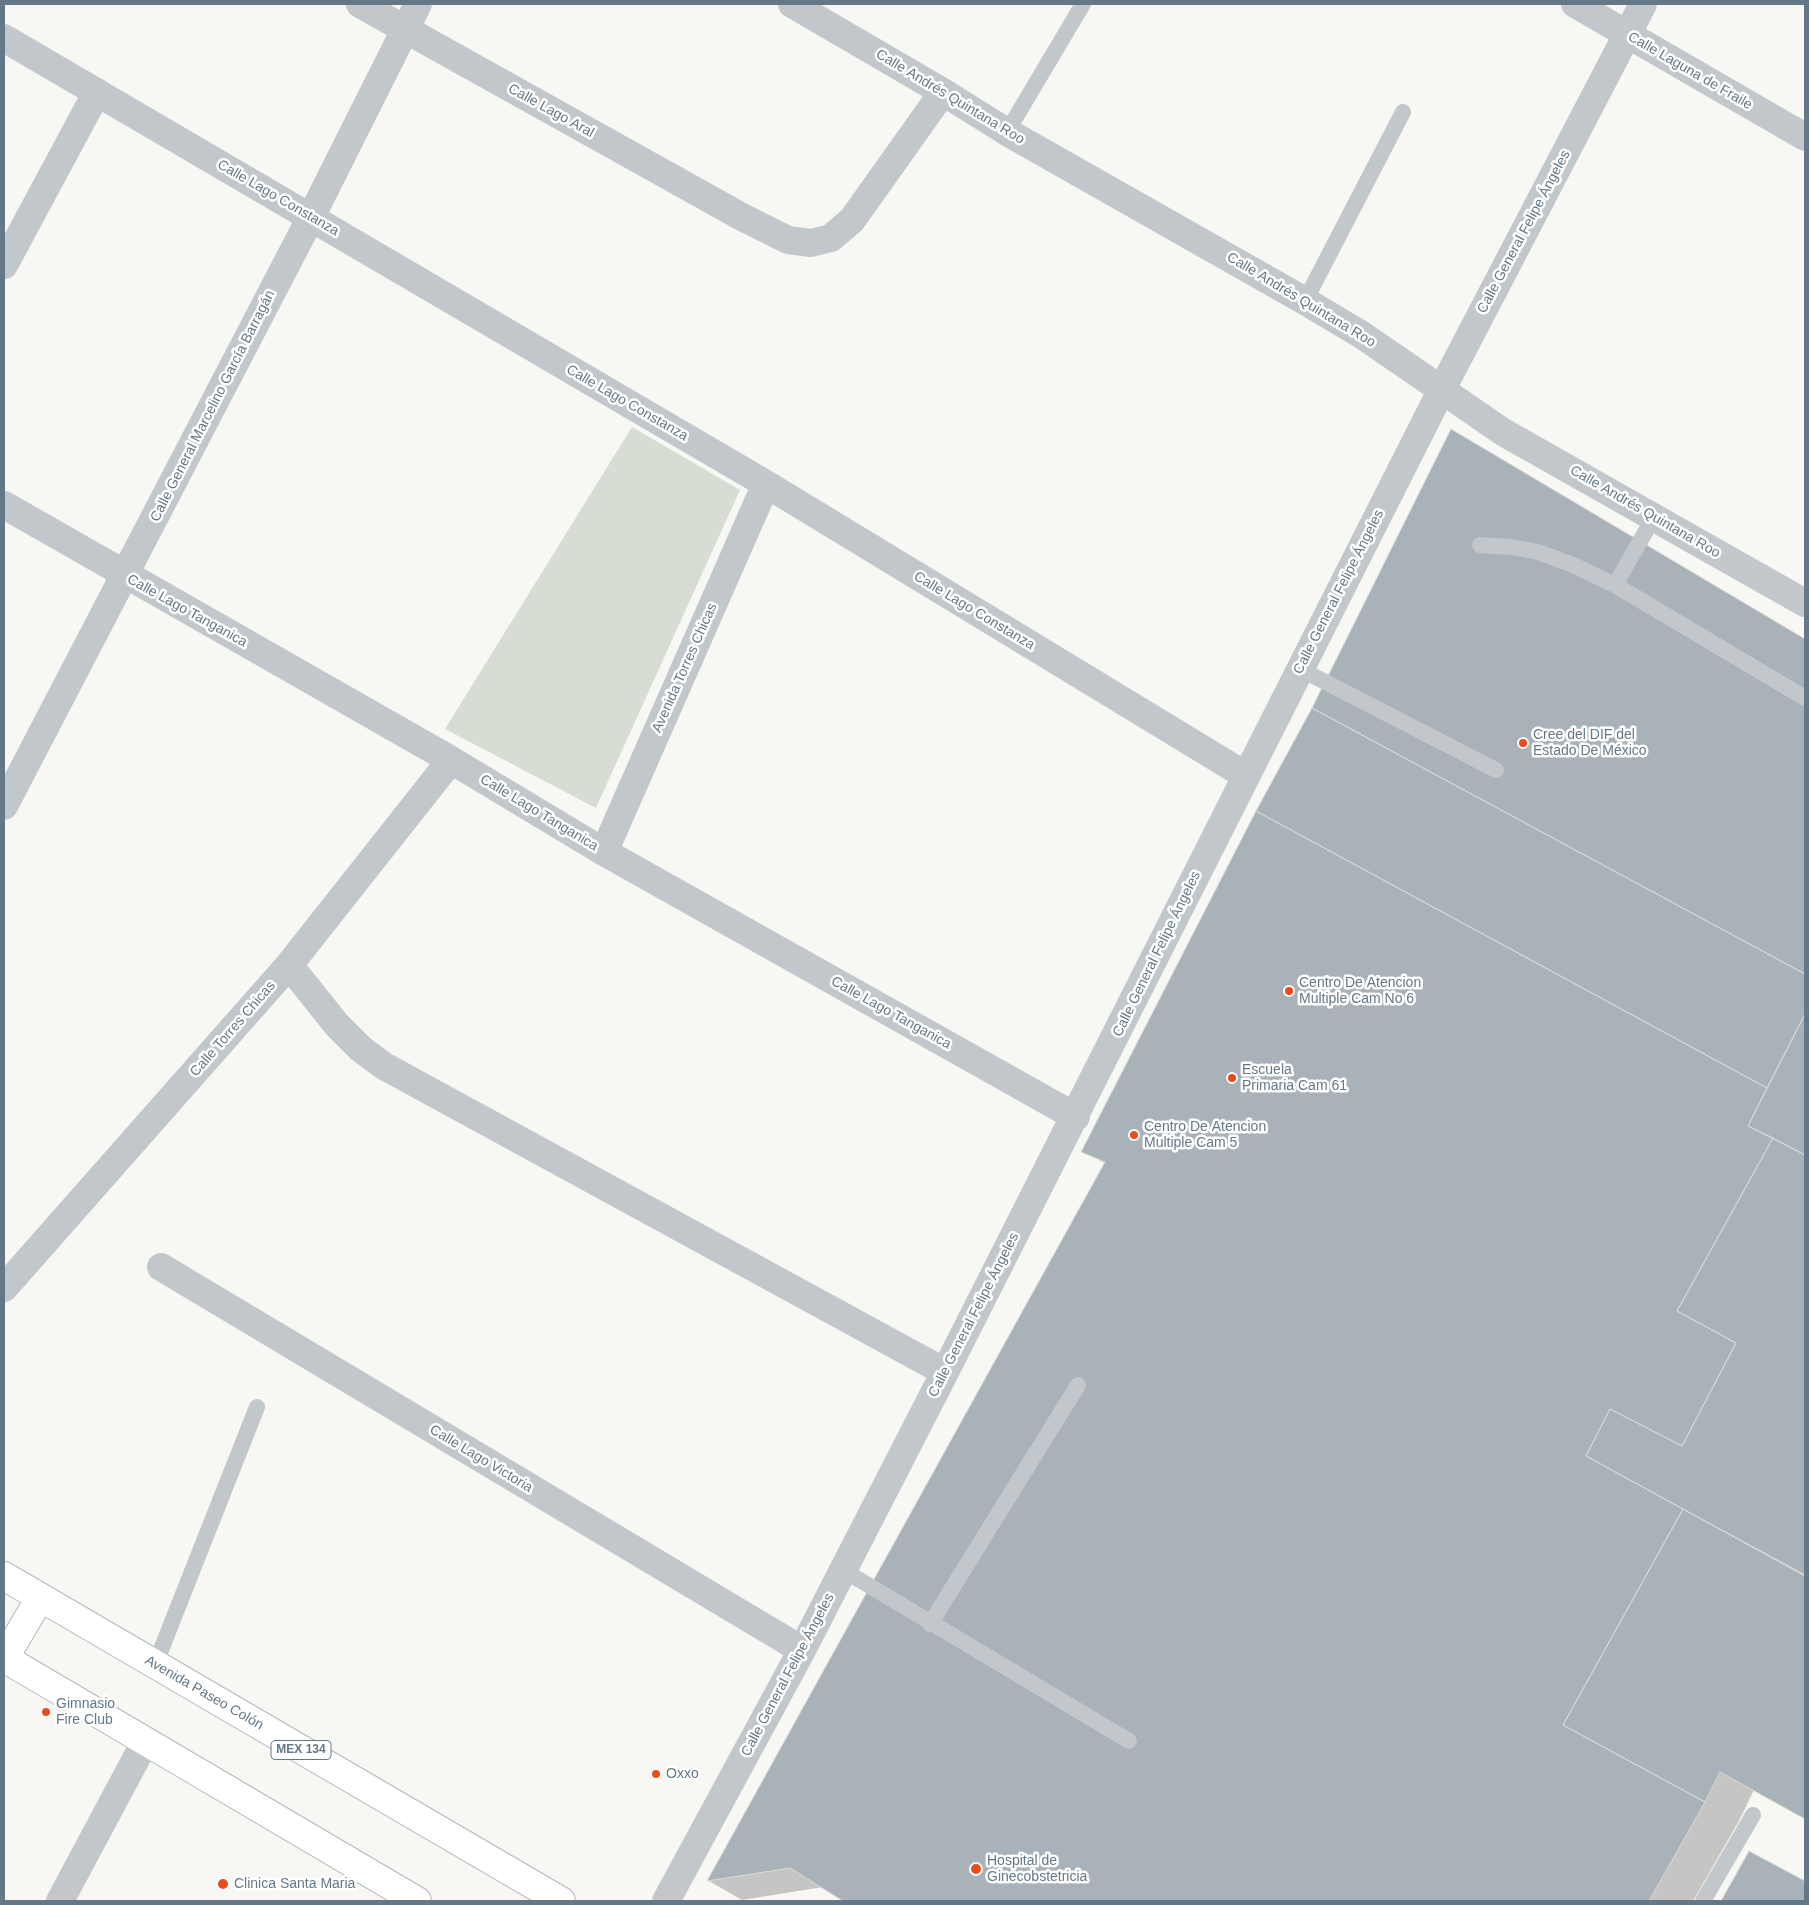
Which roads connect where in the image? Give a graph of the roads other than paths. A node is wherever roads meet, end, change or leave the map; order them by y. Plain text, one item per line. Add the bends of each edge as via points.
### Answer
1 (360, 4) edge
2 (418, 4) edge
3 (792, 4) edge
4 (1082, 4) edge
5 (1575, 4) edge
6 (1642, 4) edge
7 (405, 30) junction
8 (1627, 34) junction
9 (4, 38) edge
10 (97, 92) junction
11 (943, 92) junction
12 (1403, 112) dead end
13 (1007, 132) junction
14 (1805, 137) edge
15 (311, 217) junction
16 (4, 265) edge
17 (1305, 301) junction
18 (1441, 391) junction
19 (766, 484) junction
20 (4, 505) edge
21 (1654, 517) junction
22 (1480, 546) dead end
23 (124, 575) junction
24 (1615, 585) junction
25 (1805, 603) edge
26 (1300, 669) junction
27 (1805, 698) edge
28 (451, 760) junction
29 (1496, 770) dead end
30 (1245, 775) junction
31 (4, 806) edge
32 (604, 852) junction
33 (289, 965) junction
34 (1076, 1117) junction
35 (161, 1267) dead end
36 (4, 1288) edge
37 (945, 1372) junction
38 (1078, 1385) dead end
39 (256, 1407) dead end
40 (843, 1570) junction
41 (4, 1576) edge
42 (40, 1598) junction
43 (930, 1624) junction
44 (802, 1650) junction
45 (4, 1659) edge
46 (155, 1665) junction
47 (1129, 1741) dead end
48 (145, 1742) junction
49 (1753, 1815) dead end
50 (60, 1901) edge
51 (417, 1901) edge
52 (561, 1901) edge
53 (666, 1901) edge
54 (1703, 1901) edge

1 - 7 street, Calle Lago Aral
2 - 7 street, Calle General Marcelino García Barragán
3 - 11 street, Calle Andrés Quintana Roo
4 - 13 lane
5 - 8 street, Calle Laguna de Fraile
6 - 8 street, Calle General Felipe Ángeles
7 - 11 street, Calle Lago Aral via 788,240 811,242 831,238 852,220
7 - 15 street, Calle General Marcelino García Barragán
8 - 14 street, Calle Laguna de Fraile
8 - 18 street, Calle General Felipe Ángeles
9 - 10 street, Calle Lago Constanza
10 - 15 street, Calle Lago Constanza
10 - 16 street
11 - 13 street, Calle Andrés Quintana Roo
12 - 17 lane
13 - 17 street, Calle Andrés Quintana Roo
15 - 19 street, Calle Lago Constanza
15 - 23 street, Calle General Marcelino García Barragán
17 - 18 street, Calle Andrés Quintana Roo via 1362,335
18 - 21 street, Calle Andrés Quintana Roo via 1503,432
18 - 26 street, Calle General Felipe Ángeles
19 - 30 street, Calle Lago Constanza
19 - 32 street, Avenida Torres Chicas
20 - 23 street, Calle Lago Tanganica
21 - 24 lane
21 - 25 street, Calle Andrés Quintana Roo
22 - 24 lane via 1538,552
23 - 28 street, Calle Lago Tanganica
23 - 31 street, Calle General Marcelino García Barragán
24 - 27 lane
26 - 29 lane
26 - 30 street, Calle General Felipe Ángeles
28 - 32 street, Calle Lago Tanganica
28 - 33 street, Calle Torres Chicas
30 - 34 street, Calle General Felipe Ángeles
32 - 34 street, Calle Lago Tanganica
33 - 36 street, Calle Torres Chicas
33 - 37 street via 337,1026 384,1066
34 - 37 street, Calle General Felipe Ángeles
35 - 44 street, Calle Lago Victoria
37 - 40 street, Calle General Felipe Ángeles
38 - 43 lane
39 - 46 lane
40 - 43 lane
40 - 44 street, Calle General Felipe Ángeles
41 - 42 main road, Avenida Paseo Colón / MEX 134
42 - 45 main road
42 - 46 main road, Avenida Paseo Colón / MEX 134
43 - 47 lane
44 - 53 street, Calle General Felipe Ángeles
45 - 48 main road
46 - 52 main road, Avenida Paseo Colón / MEX 134
48 - 50 street
48 - 51 main road
49 - 54 lane

